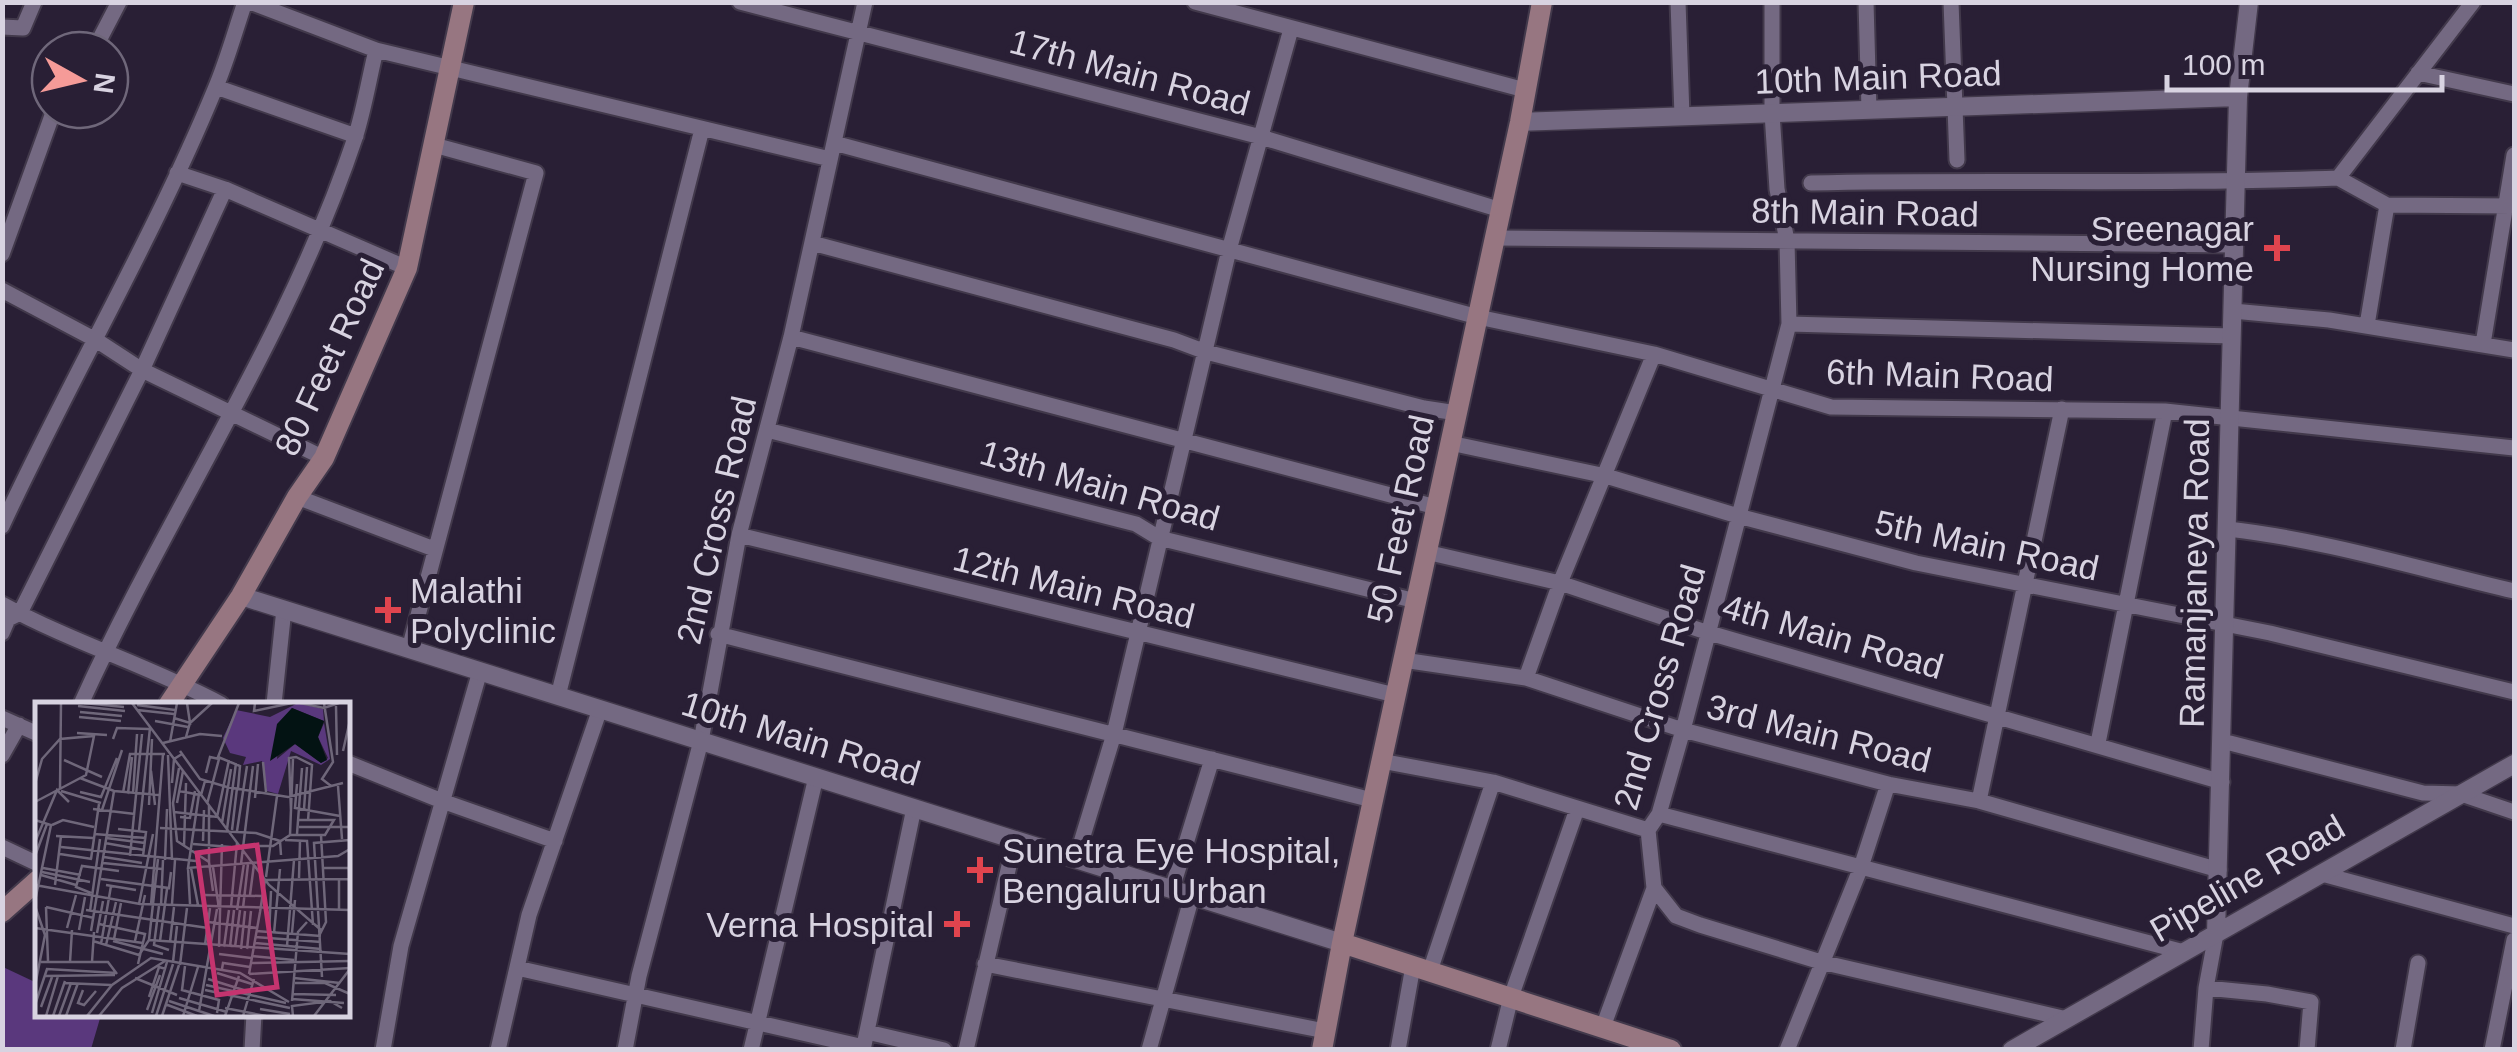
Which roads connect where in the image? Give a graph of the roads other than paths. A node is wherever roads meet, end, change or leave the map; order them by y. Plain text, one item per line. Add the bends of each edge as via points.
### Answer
1 (34, 2) edge
2 (119, 2) edge
3 (248, 2) edge
4 (464, 2) edge
5 (740, 2) edge
6 (865, 2) edge
7 (1196, 2) edge
8 (1542, 2) edge
9 (1678, 2) edge
10 (1772, 2) edge
11 (1866, 2) edge
12 (1952, 2) edge
13 (2249, 2) edge
14 (2473, 2) edge
15 (2, 27) edge
16 (1291, 29) junction
17 (104, 30) edge
18 (858, 32) junction
19 (376, 50) junction
20 (452, 68) junction
21 (2418, 73) junction
22 (216, 87) junction
23 (1525, 90) junction
24 (2514, 94) edge
25 (2238, 97) junction
26 (1958, 107) junction
27 (1869, 110) junction
28 (1772, 113) junction
29 (1682, 116) junction
30 (1520, 122) junction
31 (702, 129) junction
32 (47, 130) edge
33 (356, 136) junction
34 (1262, 138) junction
35 (434, 145) junction
36 (832, 151) junction
37 (2514, 155) edge
38 (1957, 160) dead end
39 (177, 173) junction
40 (2338, 178) junction
41 (2236, 182) junction
42 (1812, 183) dead end
43 (225, 189) junction
44 (2386, 205) junction
45 (2509, 206) edge
46 (1501, 210) junction
47 (320, 230) junction
48 (1495, 238) junction
49 (1787, 241) junction
50 (812, 244) junction
51 (2235, 245) junction
52 (1229, 250) junction
53 (2, 254) edge
54 (407, 268) junction
55 (2, 290) edge
56 (2233, 311) junction
57 (1478, 317) junction
58 (1789, 324) junction
59 (2366, 326) junction
60 (791, 336) junction
61 (2232, 336) junction
62 (96, 340) junction
63 (2483, 344) junction
64 (2514, 350) edge
65 (1206, 352) junction
66 (1654, 354) junction
67 (142, 370) junction
68 (1773, 392) junction
69 (2062, 409) junction
70 (2165, 410) junction
71 (1457, 412) junction
72 (232, 414) junction
73 (2230, 416) junction
74 (767, 430) junction
75 (1183, 441) junction
76 (1450, 444) junction
77 (2514, 448) edge
78 (324, 458) junction
79 (1606, 476) junction
80 (297, 497) junction
81 (1436, 507) junction
82 (1738, 516) junction
83 (2, 526) edge
84 (2228, 529) junction
85 (739, 535) junction
86 (1159, 538) junction
87 (434, 549) junction
88 (1426, 552) junction
89 (1560, 583) junction
90 (2025, 586) junction
91 (2514, 590) edge
92 (241, 596) junction
93 (1416, 601) junction
94 (2, 604) edge
95 (2128, 604) junction
96 (284, 610) junction
97 (20, 613) junction
98 (2226, 625) junction
99 (1706, 632) junction
100 (2, 633) edge
101 (718, 634) junction
102 (1137, 634) junction
103 (410, 649) junction
104 (104, 652) junction
105 (1403, 660) junction
106 (480, 671) junction
107 (1526, 678) junction
108 (184, 684) junction
109 (2514, 692) edge
110 (558, 696) junction
111 (1395, 696) junction
112 (82, 702) edge
113 (170, 702) edge
114 (217, 702) edge
115 (274, 702) edge
116 (600, 709) junction
117 (1999, 715) junction
118 (2, 718) edge
119 (18, 725) junction
120 (1682, 730) junction
121 (35, 733) edge
122 (1114, 734) junction
123 (701, 741) junction
124 (2098, 744) junction
125 (2223, 744) junction
126 (2, 756) edge
127 (1212, 759) junction
128 (1381, 761) junction
129 (350, 764) edge
130 (2514, 764) edge
131 (816, 777) junction
132 (1493, 782) junction
133 (2222, 782) junction
134 (1888, 784) junction
135 (2461, 794) junction
136 (1372, 800) junction
137 (1979, 800) junction
138 (442, 802) junction
139 (914, 808) junction
140 (1577, 809) junction
141 (2514, 812) edge
142 (1659, 814) junction
143 (1648, 830) junction
144 (555, 840) junction
145 (1015, 840) junction
146 (2, 847) edge
147 (1076, 859) junction
148 (35, 863) edge
149 (1860, 867) junction
150 (2219, 870) junction
151 (2322, 874) junction
152 (35, 883) edge
153 (1654, 888) junction
154 (1172, 890) junction
155 (1192, 896) junction
156 (2, 912) edge
157 (2514, 926) edge
158 (2216, 934) junction
159 (2514, 940) edge
160 (1342, 943) junction
161 (2184, 952) junction
162 (1821, 962) junction
163 (2418, 963) dead end
164 (984, 964) junction
165 (517, 968) junction
166 (1422, 969) junction
167 (2206, 988) junction
168 (636, 994) junction
169 (1510, 998) junction
170 (1163, 1000) junction
171 (254, 1017) edge
172 (2067, 1018) junction
173 (757, 1020) junction
174 (1603, 1028) junction
175 (1324, 1040) edge
176 (865, 1043) edge
177 (1501, 1049) edge
178 (252, 1050) edge
179 (383, 1050) edge
180 (498, 1050) edge
181 (625, 1050) edge
182 (751, 1050) edge
183 (944, 1050) edge
184 (966, 1050) edge
185 (1149, 1050) edge
186 (1398, 1050) edge
187 (1671, 1050) edge
188 (1787, 1050) edge
189 (2012, 1050) edge
190 (2201, 1050) edge
191 (2307, 1050) edge
192 (2403, 1050) edge
193 (2492, 1050) edge

1 - 15 street via 23,28
2 - 17 street
3 - 19 street
3 - 22 street
4 - 20 main road, 80 Feet Road
5 - 18 street, 17th Main Road
6 - 18 street, 2nd Cross Road
7 - 16 street
8 - 23 main road, 50 Feet Road
9 - 29 street
10 - 28 street, 2nd Cross Road
11 - 27 street
12 - 26 street
13 - 25 street, Ramanjaneya Road
14 - 21 street
16 - 23 street
16 - 34 street
18 - 34 street, 17th Main Road
18 - 36 street, 2nd Cross Road
19 - 20 street
19 - 33 street
20 - 31 street, 6th Main Road
20 - 35 main road, 80 Feet Road
21 - 24 street
21 - 40 street
22 - 33 street
22 - 39 street
23 - 30 main road, 50 Feet Road
25 - 26 street, 10th Main Road
25 - 41 street, Ramanjaneya Road
26 - 27 street, 10th Main Road
26 - 38 street
27 - 28 street, 10th Main Road
28 - 29 street, 10th Main Road
28 - 49 street, 2nd Cross Road
29 - 30 street, 10th Main Road
30 - 46 main road, 50 Feet Road
31 - 36 street, 6th Main Road
31 - 110 street
32 - 53 street
33 - 47 street
34 - 46 street, 17th Main Road
34 - 52 street
35 - 54 main road, 80 Feet Road
35 - 87 street via 536,173
36 - 50 street, 2nd Cross Road
36 - 52 street, 6th Main Road
37 - 45 street
39 - 43 street
39 - 62 street
40 - 41 street
40 - 44 street
41 - 42 street
41 - 51 street, Ramanjaneya Road
43 - 47 street
43 - 67 street
44 - 45 street
44 - 59 street
45 - 63 street
46 - 48 main road, 50 Feet Road
47 - 54 street
47 - 72 street
48 - 49 street, 8th Main Road
48 - 57 main road, 50 Feet Road
49 - 51 street, 8th Main Road
49 - 58 street, 2nd Cross Road
50 - 60 street, 2nd Cross Road
50 - 65 street
51 - 56 street, Ramanjaneya Road
52 - 57 street, 6th Main Road
52 - 65 street
54 - 78 main road, 80 Feet Road
55 - 62 street
56 - 59 street
56 - 61 street, Ramanjaneya Road
57 - 66 street, 6th Main Road
57 - 71 main road, 50 Feet Road
58 - 61 street
58 - 68 street, 2nd Cross Road
59 - 63 street
60 - 74 street, 2nd Cross Road
60 - 75 street
61 - 73 street, Ramanjaneya Road
62 - 67 street
62 - 83 street
63 - 64 street
65 - 71 street
65 - 75 street
66 - 68 street, 6th Main Road
66 - 79 street
67 - 72 street
67 - 97 street
68 - 69 street, 6th Main Road via 1831,407
68 - 82 street, 2nd Cross Road
69 - 70 street, 6th Main Road
69 - 90 street
70 - 73 street, 6th Main Road
70 - 95 street
71 - 76 main road, 50 Feet Road
72 - 78 street
72 - 104 street
73 - 77 street, 6th Main Road
73 - 84 street, Ramanjaneya Road
74 - 85 street, 2nd Cross Road
74 - 86 street, 13th Main Road via 1136,524
75 - 81 street
75 - 86 street
76 - 79 street, 5th Main Road
76 - 81 main road, 50 Feet Road
78 - 80 main road, 80 Feet Road
79 - 82 street, 5th Main Road
79 - 89 street
80 - 87 street
80 - 92 main road, 80 Feet Road
81 - 88 main road, 50 Feet Road
82 - 90 street, 5th Main Road
82 - 99 street, 2nd Cross Road
84 - 91 street
84 - 98 street, Ramanjaneya Road
85 - 101 street, 2nd Cross Road
85 - 102 street, 12th Main Road
86 - 93 street, 13th Main Road
86 - 102 street
87 - 103 street
88 - 89 street, 4th Main Road
88 - 93 main road, 50 Feet Road
89 - 99 street, 4th Main Road
89 - 107 street
90 - 95 street, 5th Main Road
90 - 117 street
92 - 96 street, 10th Main Road
92 - 108 main road, 80 Feet Road
93 - 105 main road, 50 Feet Road
94 - 97 street
95 - 98 street, 5th Main Road
95 - 124 street
96 - 103 street, 10th Main Road
96 - 115 street
97 - 100 street
97 - 104 street
98 - 109 street, 5th Main Road
98 - 125 street, Ramanjaneya Road
99 - 117 street, 4th Main Road
99 - 120 street, 2nd Cross Road
101 - 122 street
101 - 123 street, 2nd Cross Road
102 - 111 street, 12th Main Road
102 - 122 street
103 - 106 street, 10th Main Road
104 - 108 street
104 - 112 street
105 - 107 street, 3rd Main Road
105 - 111 main road, 50 Feet Road
106 - 110 street, 10th Main Road
106 - 138 street
107 - 120 street, 3rd Main Road
108 - 113 main road, 80 Feet Road
108 - 114 street
110 - 116 street, 10th Main Road
111 - 128 main road, 50 Feet Road
116 - 123 street, 10th Main Road
116 - 144 street
117 - 124 street, 4th Main Road
117 - 137 street
118 - 119 street
119 - 121 street
119 - 126 street
120 - 134 street, 3rd Main Road
120 - 142 street, 2nd Cross Road
122 - 127 street
122 - 147 street
123 - 131 street, 10th Main Road
123 - 168 street, 2nd Cross Road
124 - 133 street, 4th Main Road
125 - 133 street, Ramanjaneya Road
125 - 135 street via 2423,793
127 - 136 street
127 - 154 street
128 - 132 street
128 - 136 main road, 50 Feet Road
129 - 138 street
130 - 135 street, Pipeline Road
131 - 139 street, 10th Main Road
131 - 173 street
132 - 140 street
132 - 166 street
133 - 150 street, Ramanjaneya Road
134 - 137 street, 3rd Main Road
134 - 149 street
135 - 141 street
135 - 151 street, Pipeline Road
136 - 160 main road, 50 Feet Road
137 - 150 street, 3rd Main Road
138 - 144 street
138 - 179 street via 400,946
139 - 145 street, 10th Main Road
139 - 176 street
140 - 143 street
140 - 169 street
142 - 143 street, 2nd Cross Road
142 - 149 street
143 - 153 street, 2nd Cross Road
144 - 165 street
145 - 147 street, 10th Main Road
145 - 164 street
146 - 148 street
147 - 154 street, 10th Main Road
149 - 161 street
149 - 162 street
150 - 158 street, Ramanjaneya Road
151 - 157 street
151 - 158 street, Pipeline Road
152 - 156 main road
153 - 162 street via 1676,916
153 - 174 street, 2nd Cross Road
154 - 155 street, 10th Main Road
155 - 160 street, 10th Main Road
155 - 170 street
158 - 161 street, Pipeline Road
158 - 167 street, Ramanjaneya Road
159 - 193 street
160 - 166 main road
160 - 175 main road, 50 Feet Road
161 - 172 street, Pipeline Road
162 - 172 street
162 - 188 street
163 - 192 street
164 - 170 street
164 - 184 street
165 - 168 street
165 - 180 street
166 - 169 main road
166 - 186 street
167 - 190 street, Ramanjaneya Road
167 - 191 street via 2312,1002
168 - 173 street
168 - 181 street, 2nd Cross Road
169 - 174 main road
169 - 177 street
170 - 175 street
170 - 185 street
171 - 178 street
172 - 189 street, Pipeline Road
173 - 176 street
173 - 182 street
174 - 187 main road
176 - 183 street

